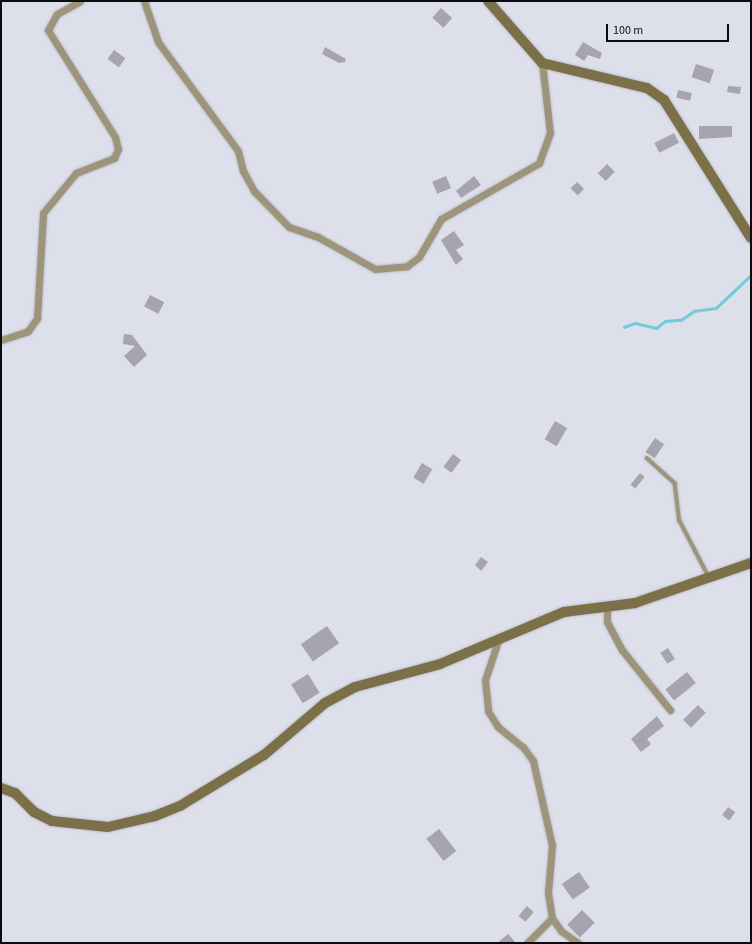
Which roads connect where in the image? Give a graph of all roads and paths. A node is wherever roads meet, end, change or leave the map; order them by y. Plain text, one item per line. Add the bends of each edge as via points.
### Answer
1 (80, 1) edge
2 (144, 1) edge
3 (488, 1) edge
4 (542, 63) junction
5 (751, 238) edge
6 (1, 340) edge
7 (647, 458) dead end
8 (751, 563) edge
9 (709, 577) junction
10 (607, 608) junction
11 (498, 641) junction
12 (670, 710) dead end
13 (1, 788) edge
14 (552, 918) junction
15 (527, 943) edge
16 (578, 943) edge

1 - 6 street via 57,14 48,30 115,137 118,149 114,158 76,173 43,213 37,318 28,331
2 - 4 street via 158,42 238,151 243,171 254,191 289,227 318,237 375,270 407,266 418,257 441,219 539,163 550,132
3 - 4 street
4 - 5 street via 647,88 664,100
7 - 9 lane via 675,483 680,521
8 - 9 street
9 - 10 street via 635,603
10 - 11 street via 564,612
10 - 12 street via 607,622 622,650
11 - 13 street via 420,670 379,678 335,696 264,755 180,806 142,820 108,827 52,821 34,812 15,793
11 - 14 street via 485,680 488,712 498,727 523,747 533,761 552,845 548,892
14 - 15 street
14 - 16 street via 561,931

